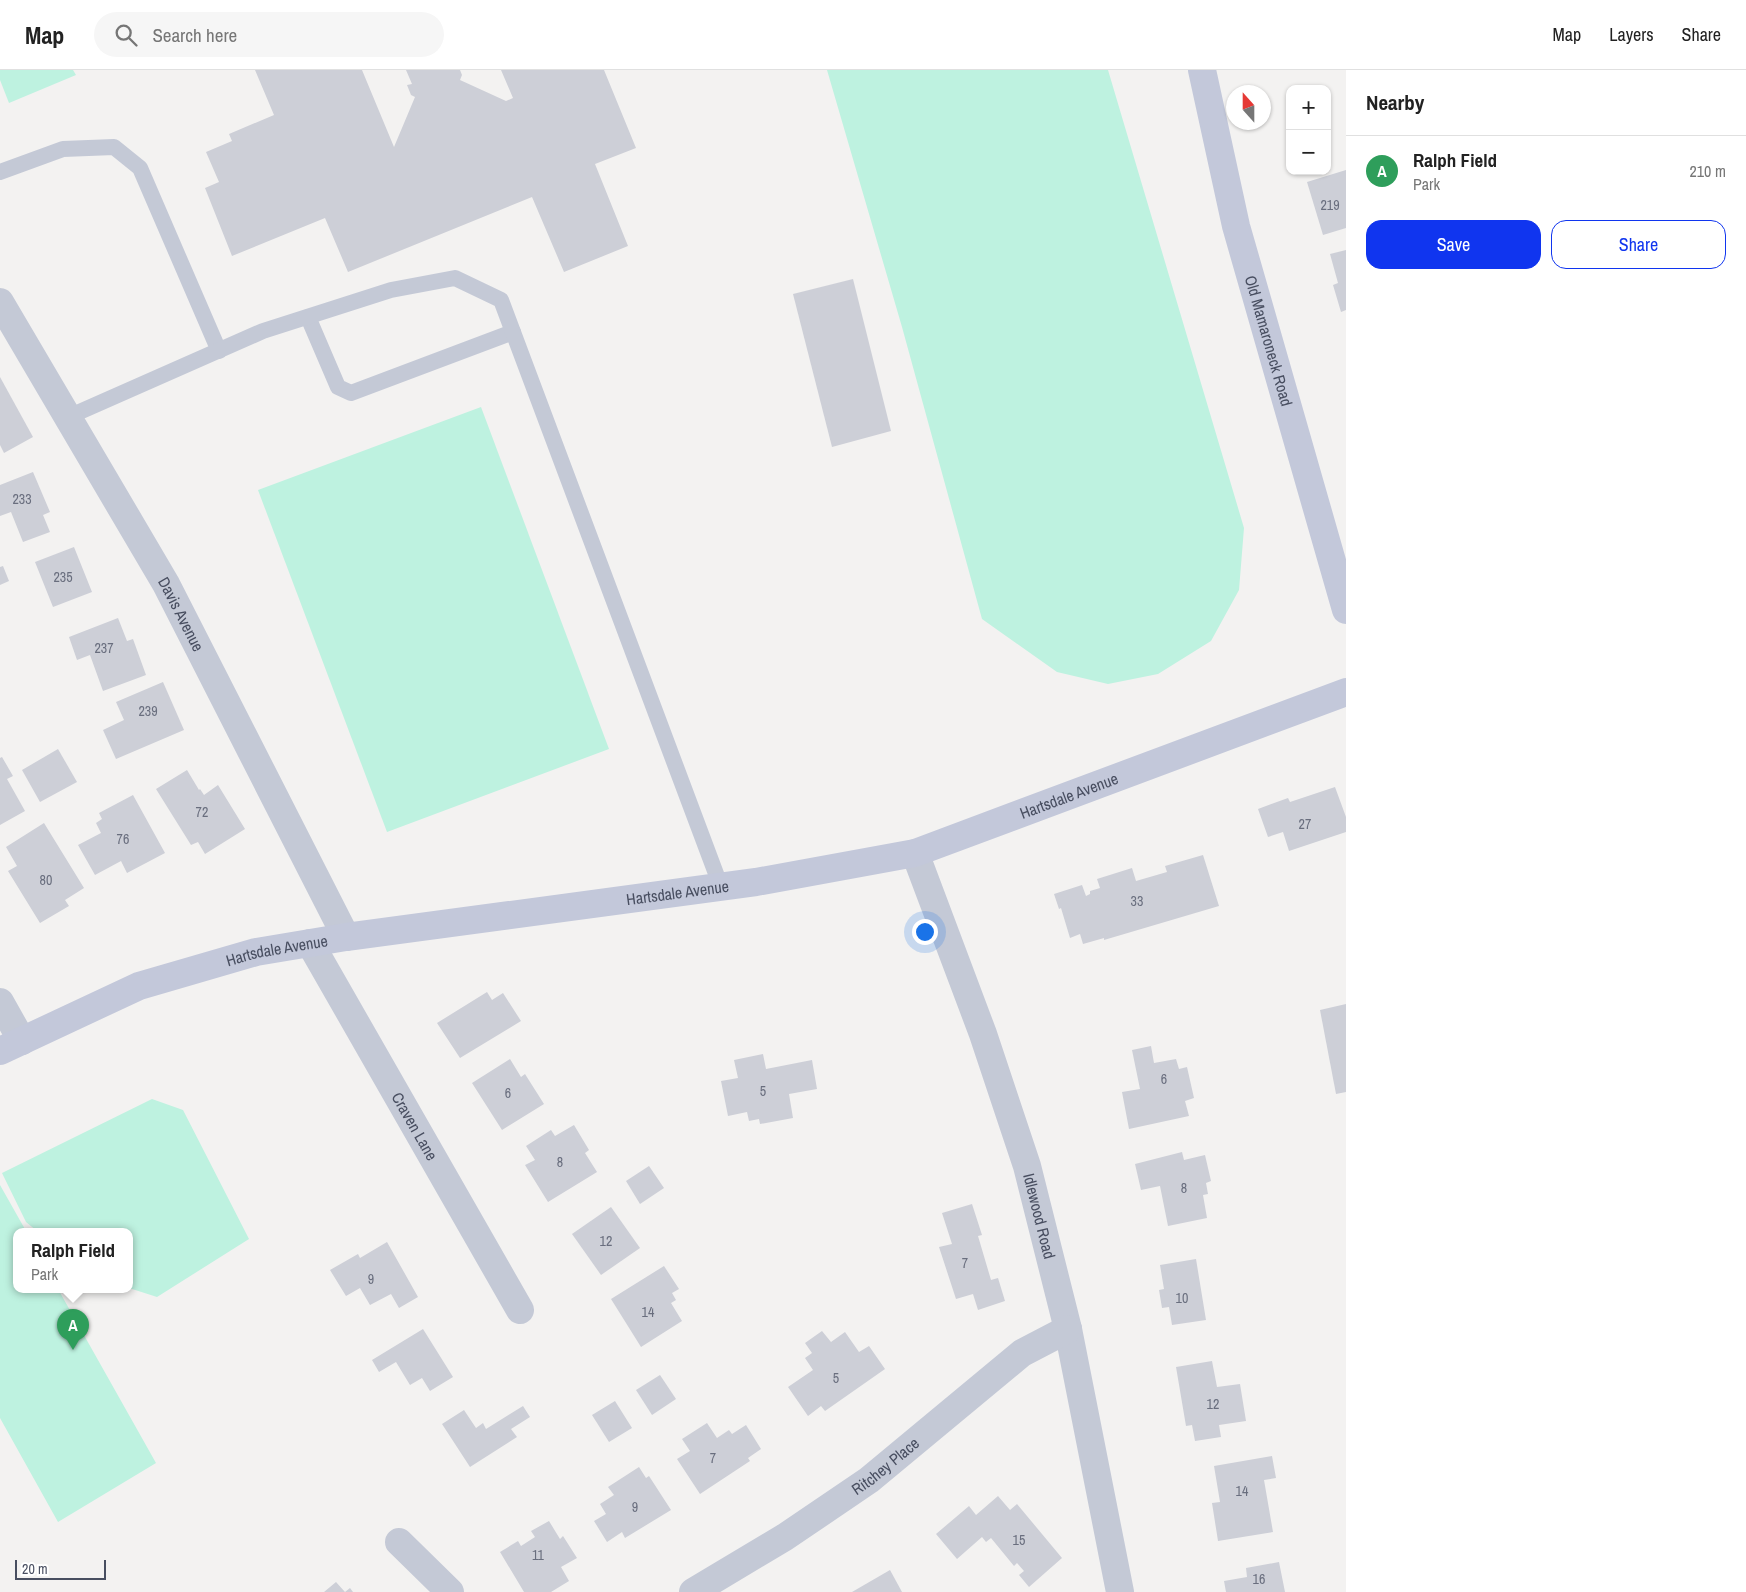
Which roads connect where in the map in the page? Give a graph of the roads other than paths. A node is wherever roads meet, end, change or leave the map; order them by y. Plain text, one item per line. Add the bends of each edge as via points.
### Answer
1 (1202, 70) edge
2 (0, 172) edge
3 (0, 302) edge
4 (308, 317) junction
5 (513, 332) junction
6 (219, 351) junction
7 (68, 417) junction
8 (1346, 610) edge
9 (1346, 692) edge
10 (916, 853) junction
11 (721, 887) junction
12 (346, 937) junction
13 (310, 943) junction
14 (0, 1002) edge
15 (11, 1046) edge
16 (520, 1310) dead end
17 (1068, 1329) junction
18 (399, 1542) dead end
19 (450, 1592) edge
20 (693, 1592) edge
21 (1120, 1592) edge

1 - 8 street, Old Mamaroneck Road via 1236,226
2 - 6 lane via 62,149 114,147 140,168
3 - 7 street, Davis Avenue
4 - 5 lane via 391,290 455,278 501,300
4 - 5 lane via 338,387 351,393
4 - 6 lane
5 - 11 lane
6 - 7 lane
7 - 12 street, Davis Avenue via 166,584
9 - 10 street, Hartsdale Avenue
10 - 11 street, Hartsdale Avenue
10 - 17 street, Idlewood Road via 983,1034 1027,1166
11 - 12 street, Hartsdale Avenue
12 - 13 street, Hartsdale Avenue
13 - 15 street, Hartsdale Avenue via 256,952 140,986
13 - 16 street, Craven Lane
14 - 15 street
17 - 20 street, Ritchey Place via 1022,1353 869,1480 785,1537
17 - 21 street, Idlewood Road
18 - 19 street

